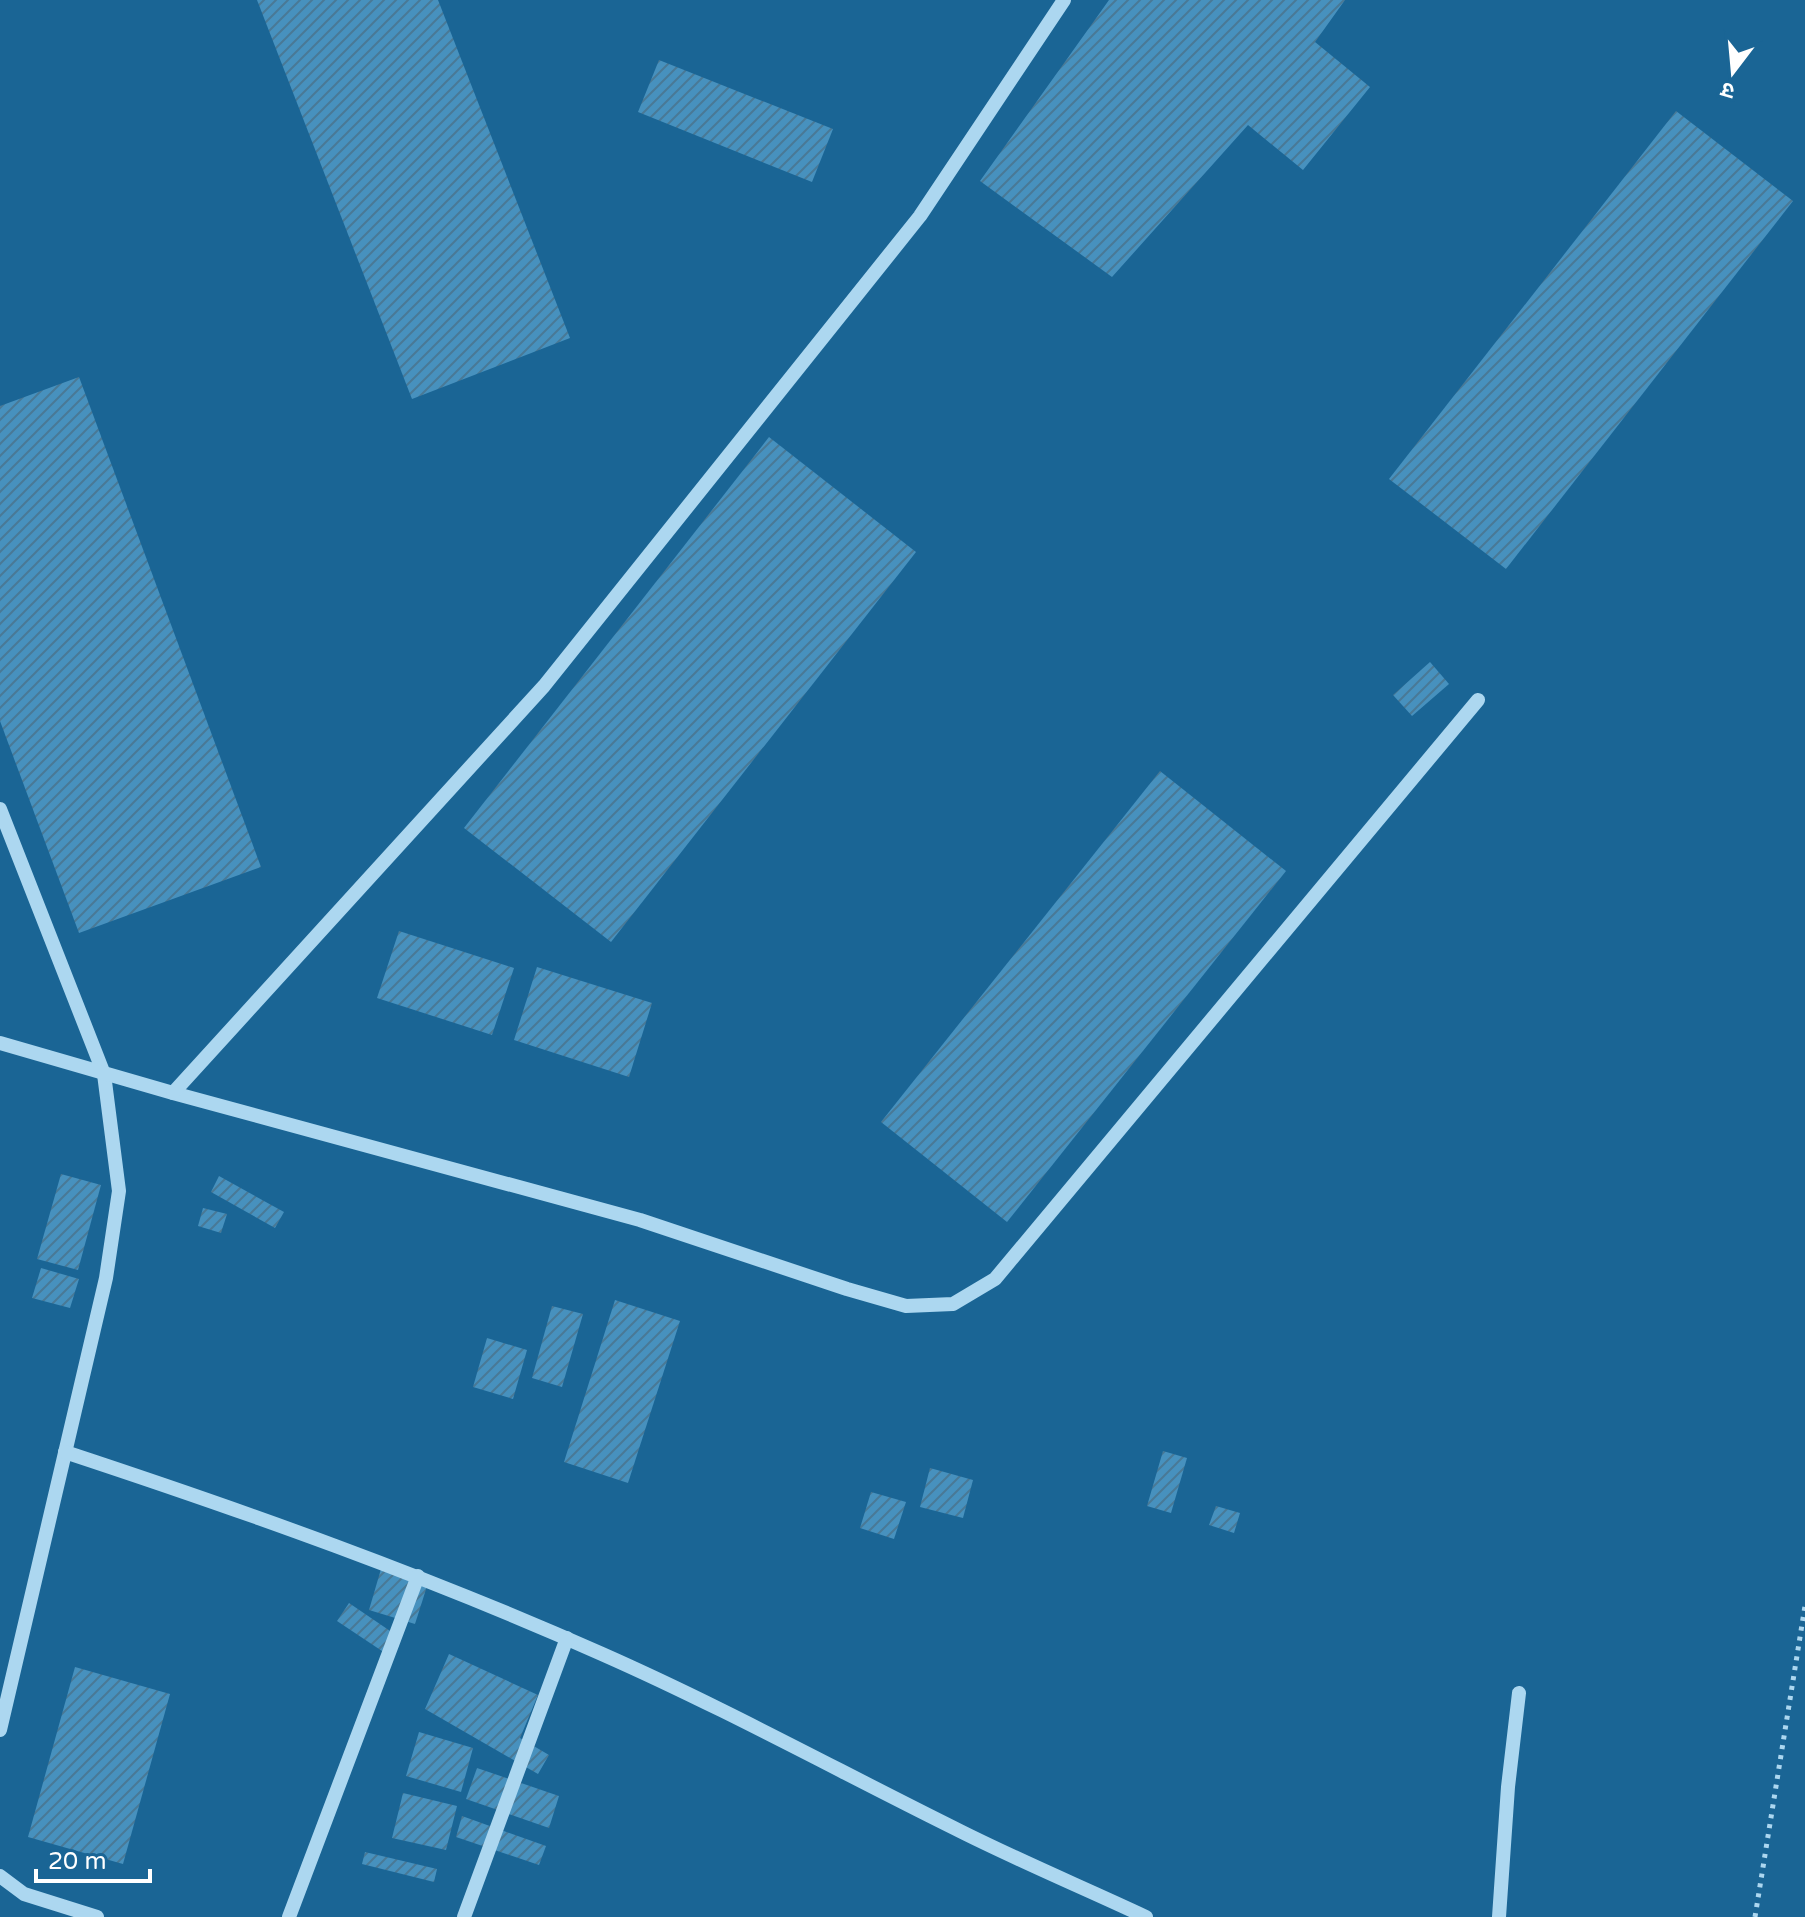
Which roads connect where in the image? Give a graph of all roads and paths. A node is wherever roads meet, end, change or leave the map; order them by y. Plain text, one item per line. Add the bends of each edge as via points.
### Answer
1 (1064, 0) edge
2 (1478, 700) dead end
3 (0, 809) edge
4 (0, 1043) edge
5 (104, 1074) junction
6 (173, 1093) junction
7 (65, 1452) junction
8 (418, 1576) junction
9 (1805, 1606) edge
10 (567, 1638) junction
11 (1519, 1693) dead end
12 (0, 1730) edge
13 (0, 1876) edge
14 (97, 1917) edge
15 (289, 1917) edge
16 (464, 1917) edge
17 (1146, 1917) edge
18 (1499, 1917) edge
19 (1755, 1917) edge

1 - 6 street via 920,216 544,686
2 - 6 street via 995,1279 953,1304 906,1306 640,1220
3 - 5 street
4 - 5 street
5 - 6 street
5 - 7 street via 119,1191 106,1278
7 - 8 street
7 - 12 street
8 - 10 street
8 - 15 street
9 - 19 path
10 - 16 street
10 - 17 street
11 - 18 street
13 - 14 street via 24,1894

